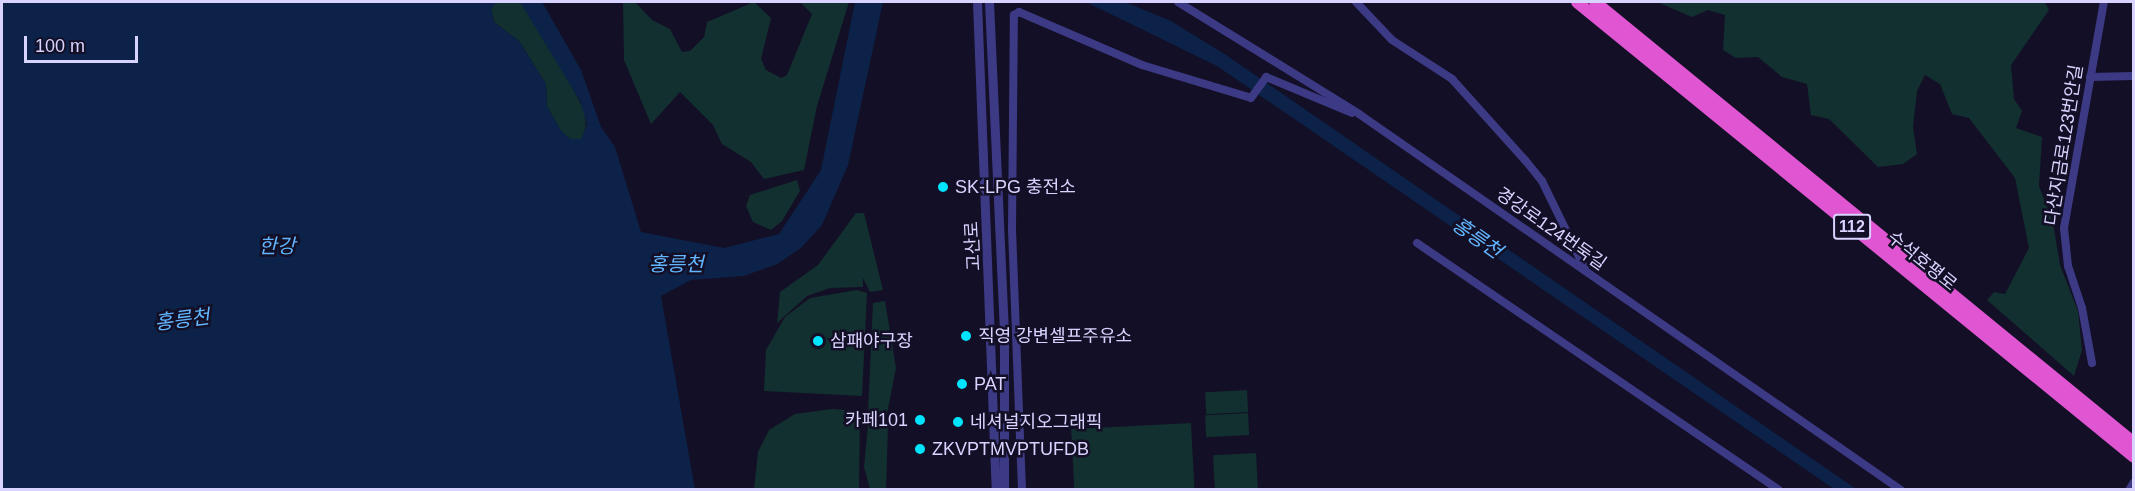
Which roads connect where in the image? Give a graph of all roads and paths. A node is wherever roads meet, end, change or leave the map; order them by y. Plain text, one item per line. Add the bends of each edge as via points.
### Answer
1 (977, 2) edge
2 (989, 2) edge
3 (1178, 2) edge
4 (1356, 2) edge
5 (1577, 2) edge
6 (1596, 2) edge
7 (2104, 2) edge
8 (2133, 76) edge
9 (2090, 77) junction
10 (1359, 114) junction
11 (1417, 243) dead end
12 (1586, 271) junction
13 (2092, 363) dead end
14 (2131, 448) edge
15 (2133, 482) edge
16 (996, 489) edge
17 (1004, 489) edge
18 (1022, 489) edge
19 (1779, 489) edge
20 (1901, 489) edge
21 (2129, 489) edge

1 - 16 street, 고산로
2 - 17 street, 고산로 via 1004,336
3 - 10 street, 경강로124번둑길
4 - 12 street via 1392,40 1452,79 1525,160 1542,181
5 - 14 highway, 수석호평로 / 112
6 - 14 highway, 수석호평로 / 112
7 - 9 street, 다산지금로123번안길
8 - 9 street
9 - 13 street, 다산지금로123번안길 via 2064,228 2068,266
10 - 12 street, 경강로124번둑길
10 - 18 street via 1266,77 1251,98 1142,65 1019,12 1014,15 1012,230
11 - 19 street
12 - 20 street, 경강로124번둑길
15 - 21 street

